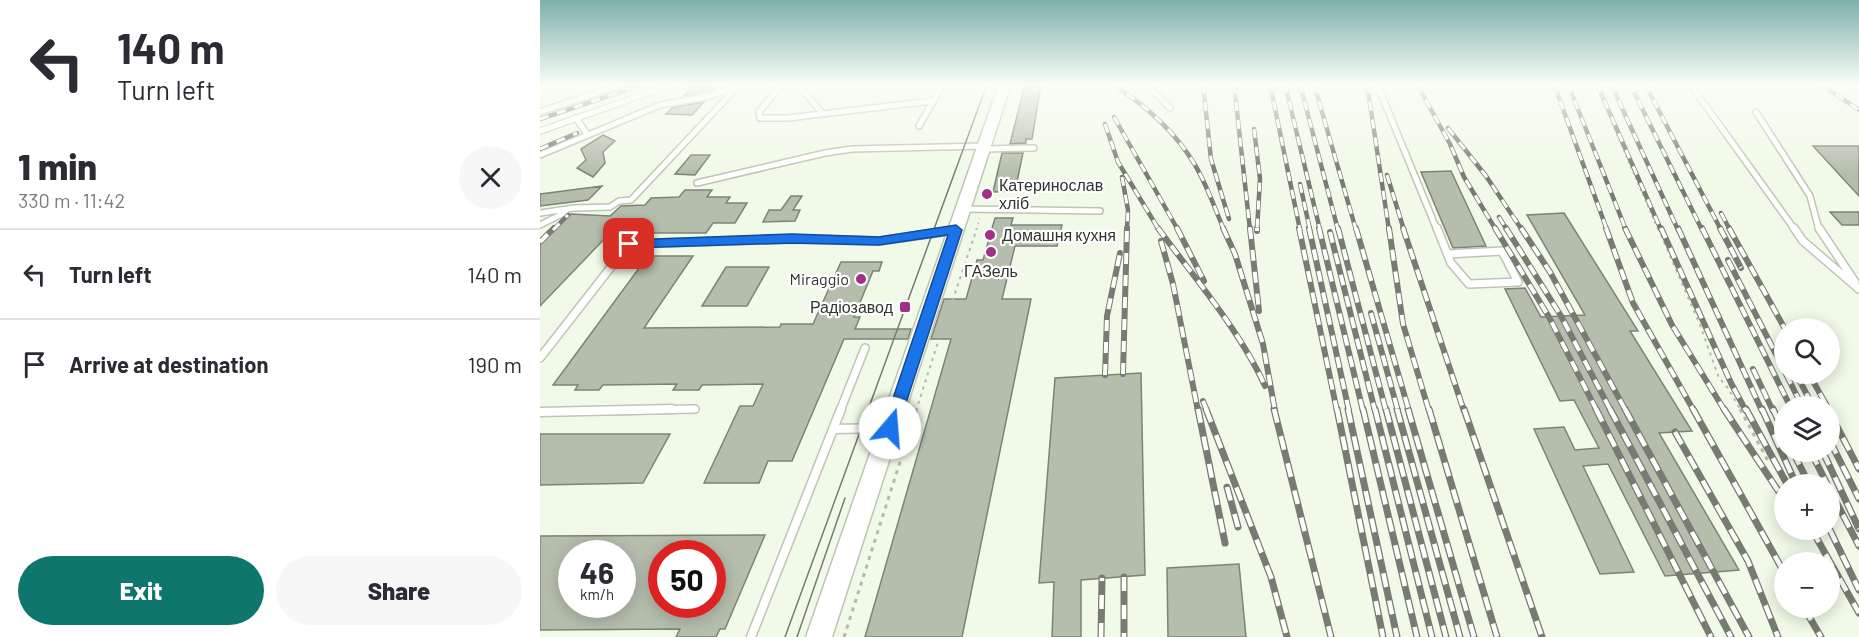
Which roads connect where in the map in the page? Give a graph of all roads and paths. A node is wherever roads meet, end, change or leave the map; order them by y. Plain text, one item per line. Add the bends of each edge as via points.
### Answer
1 (588, 114) edge
2 (638, 114) edge
3 (710, 114) edge
4 (759, 114) edge
5 (817, 114) edge
6 (925, 114) edge
7 (995, 114) edge
8 (1389, 114) edge
9 (1608, 114) edge
10 (1711, 114) edge
11 (1757, 114) edge
12 (576, 118) junction
13 (919, 126) dead end
14 (540, 131) edge
15 (587, 134) junction
16 (984, 148) junction
17 (1034, 148) dead end
18 (540, 155) edge
19 (697, 183) dead end
20 (574, 208) junction
21 (983, 210) junction
22 (1101, 211) dead end
23 (540, 213) edge
24 (960, 219) junction
25 (540, 225) edge
26 (1448, 254) junction
27 (1859, 288) edge
28 (943, 329) dead end
29 (939, 339) dead end
30 (865, 348) dead end
31 (540, 358) edge
32 (694, 409) dead end
33 (540, 412) edge
34 (890, 428) junction
35 (833, 429) junction
36 (1768, 461) dead end
37 (752, 637) edge
38 (819, 637) edge
39 (844, 637) edge

1 - 12 street
2 - 15 lane
3 - 20 lane via 631,200 610,207
4 - 5 lane via 760,118 776,120
6 - 13 lane
7 - 16 main road
8 - 26 lane
9 - 36 path via 1719,378
10 - 27 lane via 1803,241
11 - 27 lane via 1810,196 1819,230
12 - 14 street
12 - 15 lane
15 - 18 lane
16 - 17 lane
16 - 19 lane via 852,149
16 - 24 main road
20 - 23 lane
20 - 25 lane
21 - 22 lane
21 - 24 lane
21 - 28 path
24 - 31 lane via 879,241 792,238 629,244
24 - 34 main road
26 - 26 lane via 1469,284 1518,282 1502,251
29 - 39 path
30 - 35 lane
32 - 33 lane
34 - 35 lane
34 - 38 main road
35 - 37 lane

